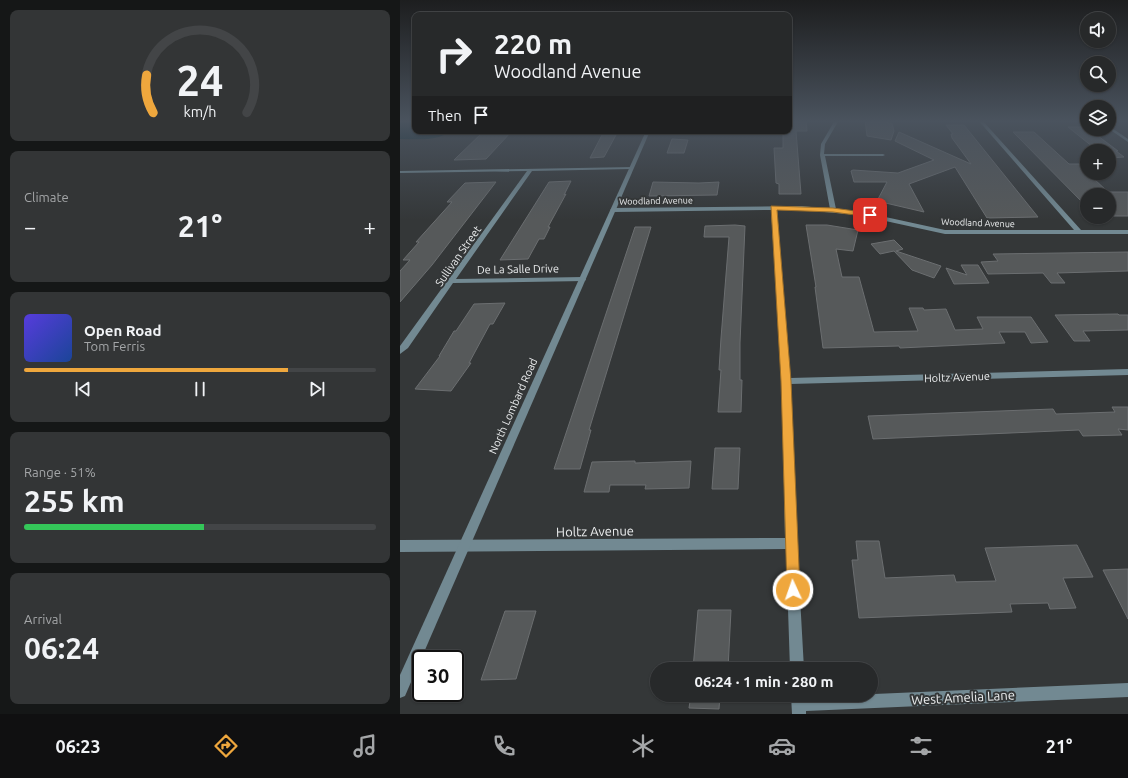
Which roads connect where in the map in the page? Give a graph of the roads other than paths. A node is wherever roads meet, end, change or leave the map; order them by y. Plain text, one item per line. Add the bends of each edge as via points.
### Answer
1 (638, 153) edge
2 (1009, 153) edge
3 (822, 155) joint
4 (883, 155) dead end
5 (631, 168) junction
6 (530, 170) junction
7 (400, 172) edge
8 (774, 208) junction
9 (613, 210) junction
10 (833, 210) junction
11 (1079, 232) junction
12 (1128, 232) edge
13 (583, 279) junction
14 (452, 281) junction
15 (400, 351) edge
16 (1128, 372) edge
17 (786, 381) junction
18 (791, 543) junction
19 (463, 545) junction
20 (400, 546) edge
21 (797, 662) edge
22 (1128, 690) edge
23 (400, 691) edge
24 (799, 704) edge

1 - 5 street, North Lombard Road
2 - 11 street
3 - 4 street
3 - 10 street
5 - 6 street
5 - 9 street, North Lombard Road
6 - 7 street
6 - 14 street, Sullivan Street
8 - 9 street, Woodland Avenue
8 - 10 street, Woodland Avenue
8 - 17 street
9 - 13 street, North Lombard Road
10 - 11 street, Woodland Avenue via 870,215 945,232
11 - 12 street, Woodland Avenue
13 - 14 street, De La Salle Drive
13 - 19 street, North Lombard Road
14 - 15 street, Sullivan Street
16 - 17 street, Holtz Avenue
17 - 18 street
18 - 19 street, Holtz Avenue
18 - 21 street
19 - 20 street, Holtz Avenue
19 - 23 street, North Lombard Road
22 - 24 street, West Amelia Lane

